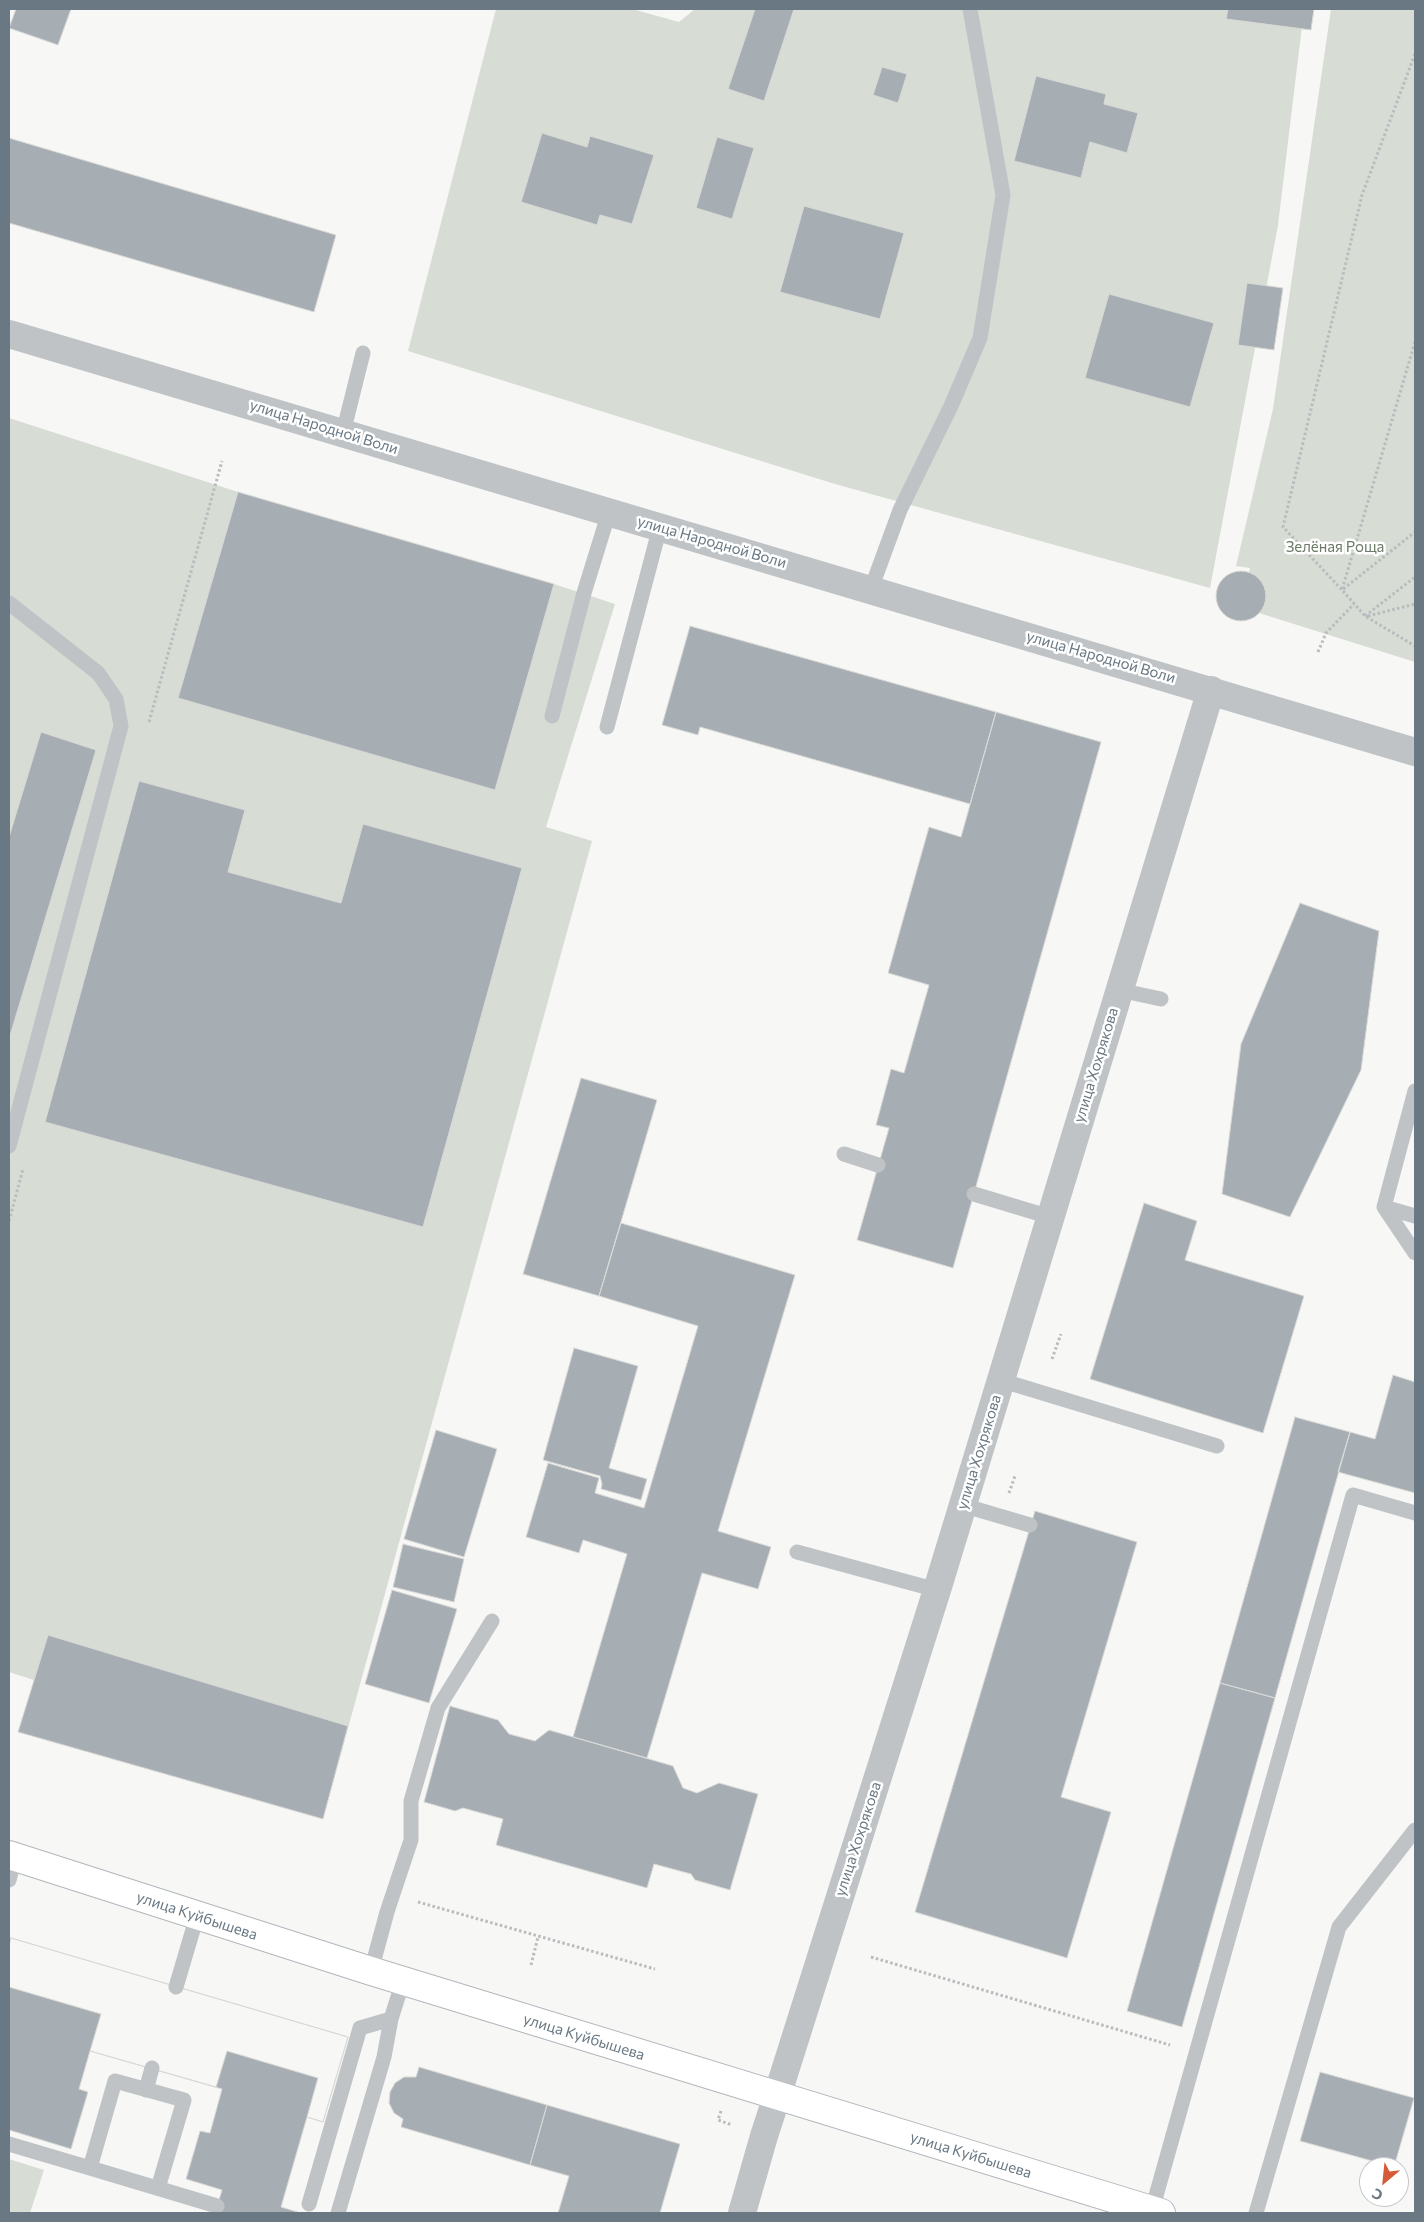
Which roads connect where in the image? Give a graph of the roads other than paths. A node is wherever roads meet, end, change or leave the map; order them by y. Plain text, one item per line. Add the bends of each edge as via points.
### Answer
1 (970, 9) edge
2 (9, 334) edge
3 (363, 353) dead end
4 (343, 433) junction
5 (609, 512) junction
6 (660, 527) junction
7 (871, 589) junction
8 (9, 603) edge
9 (1211, 690) junction
10 (552, 716) dead end
11 (607, 727) dead end
12 (1415, 752) edge
13 (1119, 990) junction
14 (1161, 999) dead end
15 (1415, 1090) edge
16 (9, 1146) edge
17 (844, 1154) dead end
18 (878, 1165) dead end
19 (974, 1194) dead end
20 (1384, 1207) junction
21 (1415, 1216) edge
22 (1050, 1217) junction
23 (1415, 1253) edge
24 (1000, 1380) junction
25 (1217, 1446) dead end
26 (962, 1506) junction
27 (1415, 1513) edge
28 (1030, 1525) dead end
29 (797, 1552) dead end
30 (937, 1590) junction
31 (492, 1621) dead end
32 (1415, 1830) edge
33 (11, 1864) edge
34 (197, 1916) junction
35 (371, 1972) junction
36 (403, 1981) junction
37 (176, 1987) dead end
38 (391, 2019) junction
39 (152, 2068) dead end
40 (146, 2090) junction
41 (778, 2096) junction
42 (9, 2144) edge
43 (90, 2168) junction
44 (158, 2188) junction
45 (309, 2204) dead end
46 (218, 2206) dead end
47 (1156, 2212) edge
48 (338, 2213) edge
49 (742, 2213) edge
50 (1256, 2213) edge

1 - 7 lane via 1003,194 980,338 900,510
2 - 4 street, улица Народной Воли
3 - 4 lane
4 - 5 street, улица Народной Воли
5 - 6 street, улица Народной Воли
5 - 10 lane
6 - 7 street, улица Народной Воли
6 - 11 lane
7 - 9 street, улица Народной Воли
8 - 16 lane via 98,672 116,699 121,726
9 - 12 street, улица Народной Воли
9 - 13 street, улица Хохрякова
13 - 14 lane
13 - 22 street, улица Хохрякова
15 - 20 lane
17 - 18 lane
19 - 22 lane
20 - 21 lane
20 - 23 lane
22 - 24 street, улица Хохрякова
24 - 25 lane
24 - 26 street, улица Хохрякова
26 - 28 lane
26 - 30 street, улица Хохрякова
27 - 47 lane via 1354,1495
29 - 30 lane
30 - 41 street, улица Хохрякова
31 - 35 lane via 438,1708 411,1801 411,1840
32 - 50 lane via 1339,1927
33 - 34 main road, улица Куйбышева
34 - 35 main road, улица Куйбышева
34 - 37 lane
35 - 36 main road, улица Куйбышева
36 - 38 lane
36 - 41 main road, улица Куйбышева
38 - 45 lane via 360,2028
38 - 48 lane via 384,2057
39 - 40 lane
40 - 43 lane via 115,2081
40 - 44 lane via 184,2100
41 - 47 main road, улица Куйбышева
41 - 49 street, улица Хохрякова
42 - 43 lane
43 - 44 lane
44 - 46 lane

